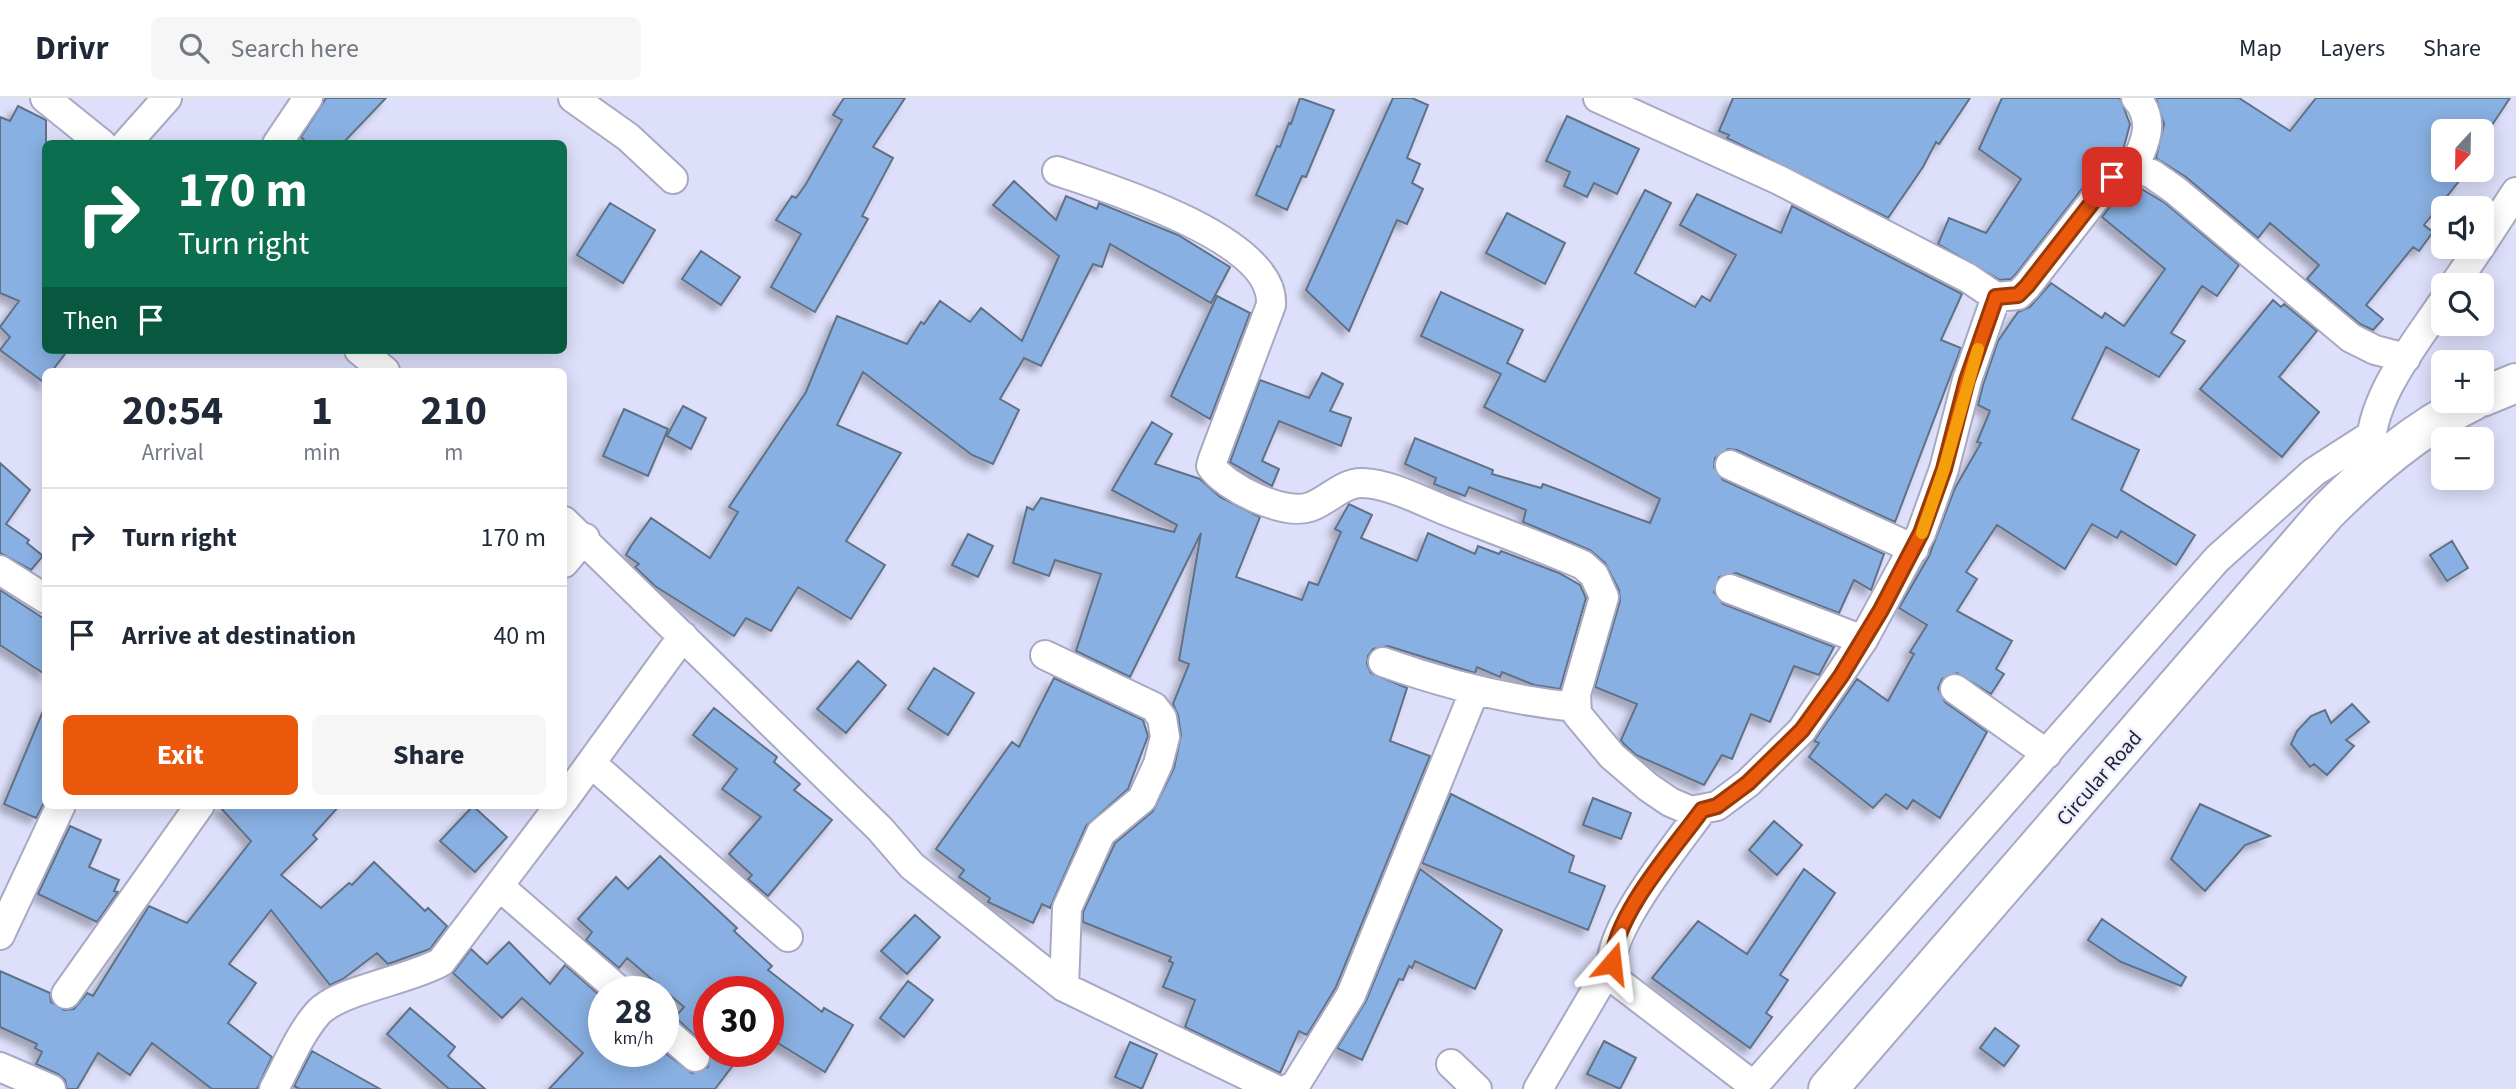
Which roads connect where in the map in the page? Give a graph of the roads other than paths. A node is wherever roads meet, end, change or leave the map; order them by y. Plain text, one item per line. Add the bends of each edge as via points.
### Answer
1 (45, 98) edge
2 (167, 98) edge
3 (308, 98) edge
4 (573, 98) edge
5 (1598, 98) edge
6 (2136, 98) edge
7 (2165, 98) edge
8 (2148, 127) junction
9 (97, 140) edge
10 (130, 140) edge
11 (279, 140) edge
12 (2134, 167) junction
13 (1057, 171) dead end
14 (673, 178) dead end
15 (2516, 192) edge
16 (2494, 225) edge
17 (1996, 297) junction
18 (2431, 320) edge
19 (364, 354) edge
20 (2406, 358) junction
21 (380, 368) edge
22 (2516, 383) edge
23 (2494, 392) edge
24 (2451, 413) edge
25 (2370, 452) junction
26 (1730, 465) dead end
27 (574, 530) edge
28 (1914, 549) junction
29 (567, 553) edge
30 (0, 570) edge
31 (1730, 589) dead end
32 (42, 596) edge
33 (683, 636) junction
34 (1863, 640) junction
35 (1045, 655) dead end
36 (1383, 662) dead end
37 (1955, 689) dead end
38 (1474, 692) junction
39 (1575, 707) junction
40 (2047, 754) junction
41 (591, 763) junction
42 (567, 796) edge
43 (59, 809) edge
44 (197, 809) edge
45 (556, 809) edge
46 (1702, 810) junction
47 (499, 886) junction
48 (0, 935) edge
49 (788, 937) dead end
50 (1612, 963) junction
51 (603, 976) edge
52 (1064, 987) junction
53 (66, 994) dead end
54 (679, 1043) edge
55 (693, 1055) edge
56 (1451, 1064) dead end
57 (0, 1067) edge
58 (1753, 1088) edge
59 (51, 1089) edge
60 (274, 1089) edge
61 (1275, 1089) edge
62 (1289, 1089) edge
63 (1477, 1089) edge
64 (1538, 1089) edge
65 (1828, 1089) edge

1 - 9 street
2 - 10 street
3 - 11 street
4 - 14 street via 628,137
5 - 17 street via 1779,180
6 - 8 street via 2143,105
7 - 8 street
8 - 12 street
12 - 17 street via 2112,177 2018,295
12 - 20 street via 2175,190 2351,338
13 - 39 street via 1182,219 1238,250 1264,275 1271,305 1211,466 1224,480 1294,509 1312,506 1360,482 1369,484 1572,561 1594,575 1604,597
15 - 16 street
17 - 28 street via 1967,380 1944,469
18 - 20 street
19 - 21 street
20 - 25 street via 2385,396
22 - 23 main road
24 - 25 main road, Circular Road
25 - 40 street via 2314,472 2217,559
25 - 65 main road, Circular Road via 2326,513
26 - 28 street
27 - 29 street
27 - 33 street
28 - 34 street
30 - 32 street
31 - 34 street
33 - 41 street
33 - 52 street via 912,866
34 - 46 street via 1802,730 1748,783 1717,806
35 - 52 street via 1154,708 1162,718 1165,737 1142,799 1101,833 1067,908
36 - 38 street
37 - 40 street
38 - 39 street
38 - 62 street via 1351,995
39 - 46 street via 1581,722 1648,787 1691,811
40 - 58 street
41 - 42 street
41 - 49 street
43 - 48 street
44 - 53 street
45 - 47 street
46 - 50 street via 1636,904 1618,937
47 - 51 street
47 - 60 street via 441,962 318,1011
50 - 58 street via 1618,982
50 - 64 street
52 - 61 street
54 - 55 street
56 - 63 street
57 - 59 street

